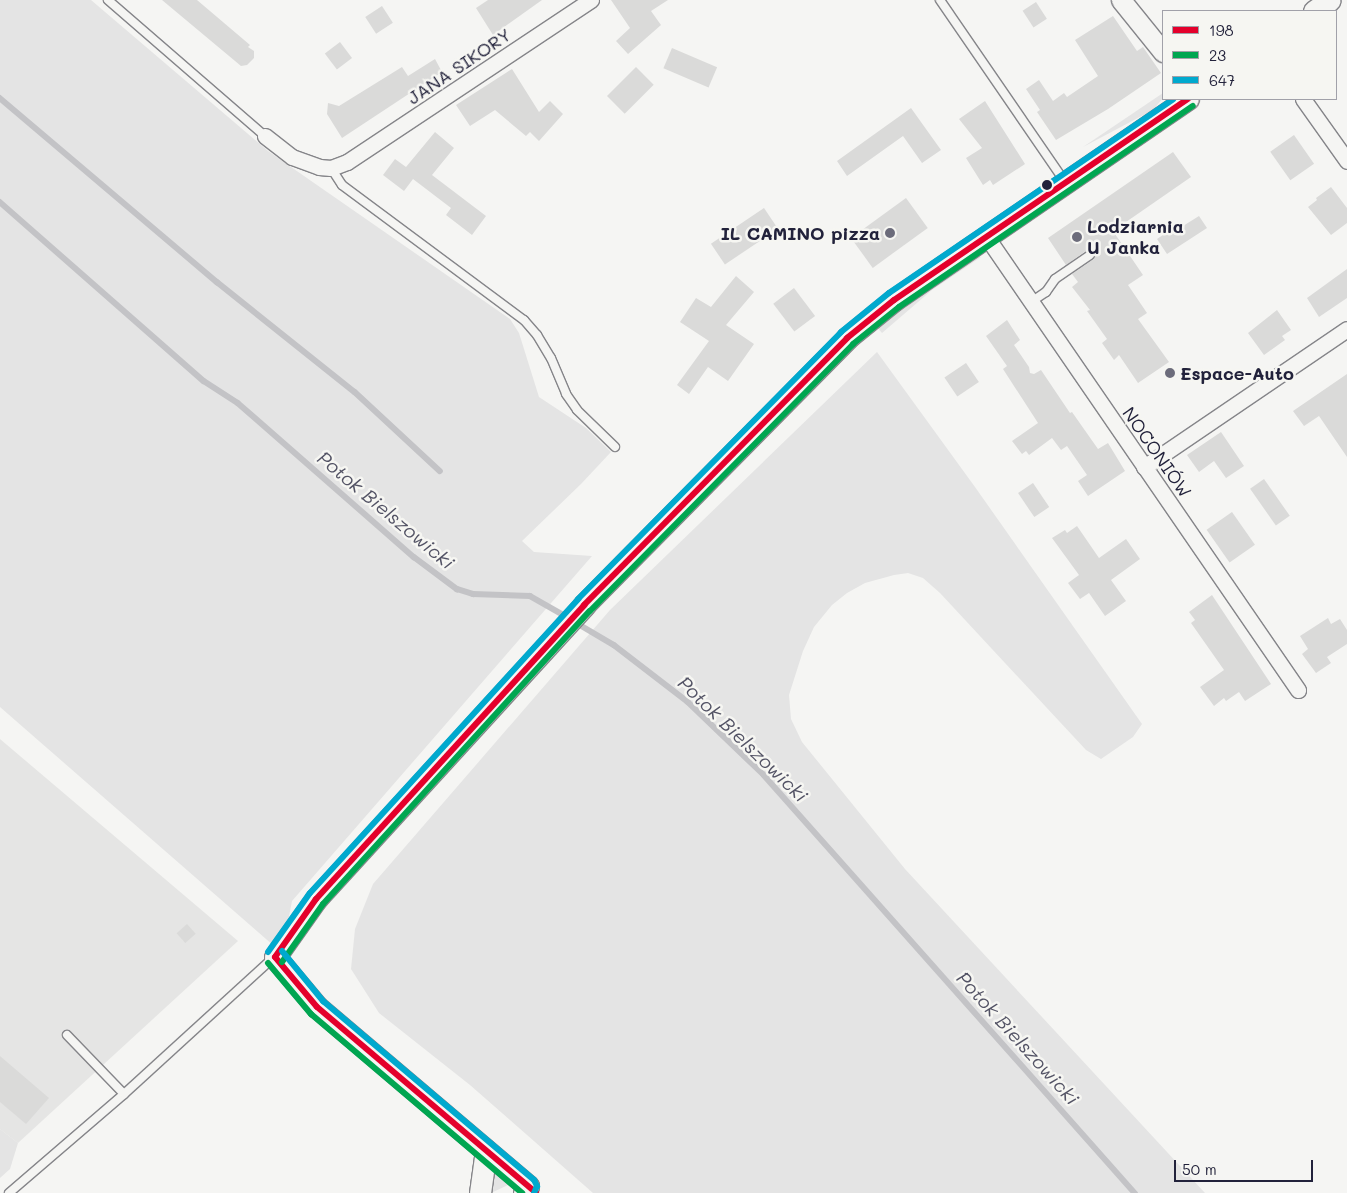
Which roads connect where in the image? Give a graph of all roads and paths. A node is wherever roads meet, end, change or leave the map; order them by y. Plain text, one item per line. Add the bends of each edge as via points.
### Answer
1 (108, 0) edge
2 (591, 0) edge
3 (940, 0) edge
4 (1121, 0) edge
5 (1162, 51) edge
6 (1187, 100) edge
7 (1304, 100) edge
8 (265, 136) joint
9 (1347, 161) edge
10 (331, 168) junction
11 (1064, 182) junction
12 (986, 236) junction
13 (1090, 255) dead end
14 (1031, 302) junction
15 (1346, 333) edge
16 (615, 447) dead end
17 (1144, 467) junction
18 (1298, 690) dead end
19 (275, 956) junction
20 (67, 1035) dead end
21 (124, 1094) junction
22 (486, 1150) junction
23 (526, 1191) edge
24 (8, 1193) edge
25 (480, 1193) edge

1 - 8 lane
2 - 10 street, JANA SIKORY via 347,162
3 - 11 lane
4 - 5 street
6 - 11 main road
7 - 9 street
8 - 10 street via 292,157 318,168
10 - 16 lane via 342,185 524,320 551,358 566,394 577,410
11 - 12 main road
12 - 14 street, NOCONIÓW
12 - 19 main road via 846,338 584,605 316,900
13 - 14 lane via 1055,279 1046,292
14 - 17 street, NOCONIÓW
15 - 17 street
17 - 18 street, NOCONIÓW
19 - 21 lane
19 - 22 main road via 317,1008
20 - 21 lane
21 - 24 lane
22 - 23 main road
22 - 25 main road

